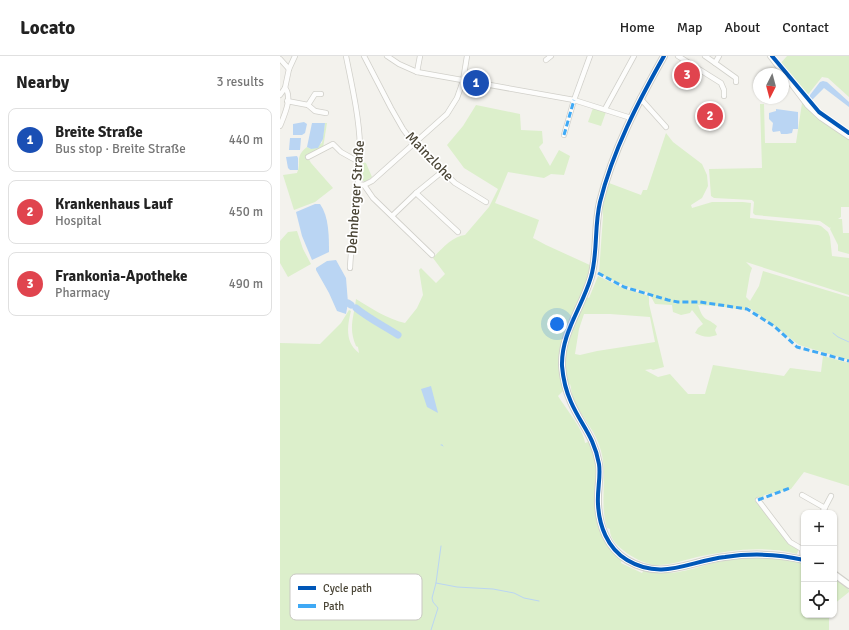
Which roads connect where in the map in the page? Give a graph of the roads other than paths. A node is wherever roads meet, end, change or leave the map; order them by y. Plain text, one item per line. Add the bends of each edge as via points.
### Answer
1 (295, 56) edge
2 (346, 56) edge
3 (364, 56) edge
4 (387, 56) edge
5 (420, 56) edge
6 (467, 56) edge
7 (551, 56) edge
8 (590, 56) edge
9 (634, 56) edge
10 (664, 56) edge
11 (678, 56) edge
12 (705, 56) edge
13 (719, 56) edge
14 (770, 56) edge
15 (280, 59) edge
16 (546, 60) dead end
17 (715, 63) junction
18 (289, 69) junction
19 (417, 72) junction
20 (463, 81) junction
21 (736, 82) dead end
22 (285, 88) junction
23 (321, 94) dead end
24 (280, 95) edge
25 (724, 96) dead end
26 (640, 98) junction
27 (574, 100) junction
28 (287, 101) junction
29 (308, 105) junction
30 (605, 109) junction
31 (326, 113) dead end
32 (631, 118) junction
33 (280, 126) edge
34 (666, 127) dead end
35 (564, 135) dead end
36 (849, 137) edge
37 (414, 144) junction
38 (308, 157) dead end
39 (359, 162) junction
40 (443, 171) junction
41 (358, 184) junction
42 (364, 185) junction
43 (416, 193) junction
44 (486, 202) dead end
45 (392, 216) junction
46 (458, 232) dead end
47 (432, 255) dead end
48 (350, 268) dead end
49 (802, 495) dead end
50 (831, 496) dead end
51 (758, 500) dead end
52 (825, 508) joint
53 (801, 547) edge
54 (801, 559) edge
55 (837, 576) edge
56 (849, 583) edge

1 - 18 street
2 - 39 street, Dehnberger Straße via 358,120
3 - 37 street, Mainzlohe via 391,108
4 - 19 street
5 - 19 street
6 - 20 street
7 - 16 street
8 - 27 street
9 - 30 street
10 - 26 street
11 - 25 street via 721,83
12 - 17 street
13 - 17 street
14 - 36 street via 807,105
15 - 18 street
17 - 21 street via 736,78
18 - 22 street
19 - 20 street
20 - 27 street
20 - 37 street via 457,98 447,114
22 - 24 street
22 - 28 street via 288,93
23 - 29 street via 315,94
26 - 32 street
26 - 34 street
27 - 30 street
27 - 35 street
28 - 29 street
28 - 33 street
29 - 31 street via 315,111
30 - 32 street
32 - 54 street via 607,180 598,214 593,271 570,324 564,343 562,368 571,403 597,451 601,525 608,540 626,559 639,565 665,570 745,554 769,554
37 - 40 street, Mainzlohe
37 - 42 street
38 - 39 street via 333,144 341,152
39 - 41 street, Dehnberger Straße
40 - 43 street
40 - 44 street, Mainzlohe via 455,183
41 - 42 street
41 - 48 street, Dehnberger Straße
42 - 45 street via 373,198
43 - 45 street
43 - 46 street
45 - 47 street
49 - 52 street
50 - 52 street
51 - 53 street via 790,542
55 - 56 street

